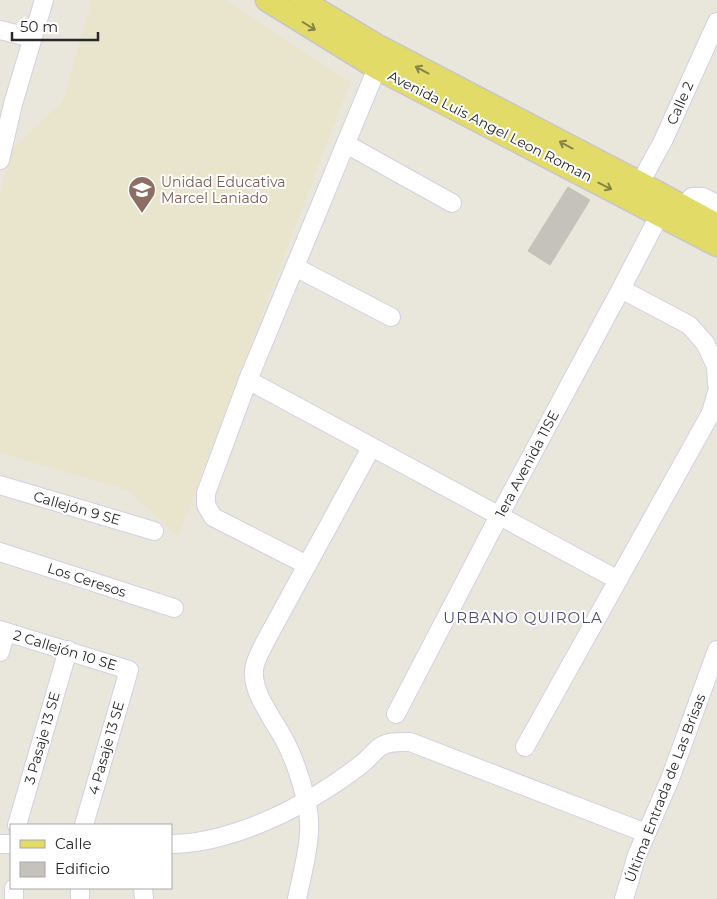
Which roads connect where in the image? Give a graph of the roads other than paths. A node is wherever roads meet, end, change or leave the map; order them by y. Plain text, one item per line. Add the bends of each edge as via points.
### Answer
1 (44, 0) edge
2 (267, 0) edge
3 (312, 3) edge
4 (717, 22) edge
5 (0, 30) edge
6 (32, 38) junction
7 (377, 68) junction
8 (7, 103) edge
9 (346, 144) junction
10 (0, 160) edge
11 (640, 183) junction
12 (452, 203) dead end
13 (717, 204) edge
14 (683, 207) junction
15 (660, 214) junction
16 (717, 225) edge
17 (717, 245) edge
18 (295, 267) junction
19 (621, 289) junction
20 (391, 317) dead end
21 (248, 380) junction
22 (717, 384) edge
23 (717, 392) edge
24 (371, 448) junction
25 (0, 486) edge
26 (499, 516) junction
27 (154, 531) dead end
28 (0, 552) edge
29 (307, 565) junction
30 (618, 580) junction
31 (174, 608) dead end
32 (3, 631) edge
33 (68, 650) junction
34 (717, 650) edge
35 (0, 652) edge
36 (129, 670) joint
37 (396, 714) dead end
38 (525, 747) dead end
39 (306, 801) junction
40 (17, 824) edge
41 (84, 824) edge
42 (646, 834) junction
43 (172, 844) edge
44 (297, 899) edge
45 (624, 899) edge

1 - 6 street
2 -> 7 main road, Avenida Luis Angel Leon Roman
11 -> 3 main road, Avenida Luis Angel Leon Roman via 400,58
4 - 11 street, Calle 2 via 663,141
5 - 6 street
6 - 8 street
7 - 9 street
7 -> 15 main road, Avenida Luis Angel Leon Roman
8 - 10 street
9 - 12 street
9 - 18 street
11 - 14 main road, Avenida Luis Angel Leon Roman
13 - 14 street via 702,197 692,197
14 - 16 main road, Avenida Luis Angel Leon Roman
15 - 17 main road, Avenida Luis Angel Leon Roman
15 - 19 street, 1era Avenida 11SE
18 - 20 street
18 - 21 street
19 - 22 street via 689,325 705,343 716,366
19 - 26 street, 1era Avenida 11SE
21 - 24 street
21 - 29 street via 206,493 206,505 214,517
23 - 30 street via 711,413
24 - 26 street
24 - 29 street
25 - 27 street, Callejón 9 SE
26 - 30 street
26 - 37 street, 1era Avenida 11SE
28 - 31 street, Los Ceresos
29 - 39 street via 254,669 254,683 287,745
30 - 38 street
32 - 33 street, 2 Callejón 10 SE
32 - 35 street
33 - 36 street, 2 Callejón 10 SE
33 - 40 street, 3 Pasaje 13 SE
34 - 42 street, Última Entrada de Las Brisas via 670,779
36 - 41 street, 4 Pasaje 13 SE
39 - 42 street via 363,763 380,746 410,742
39 - 43 street via 226,835 189,844
39 - 44 street via 309,835
42 - 45 street, Última Entrada de Las Brisas

